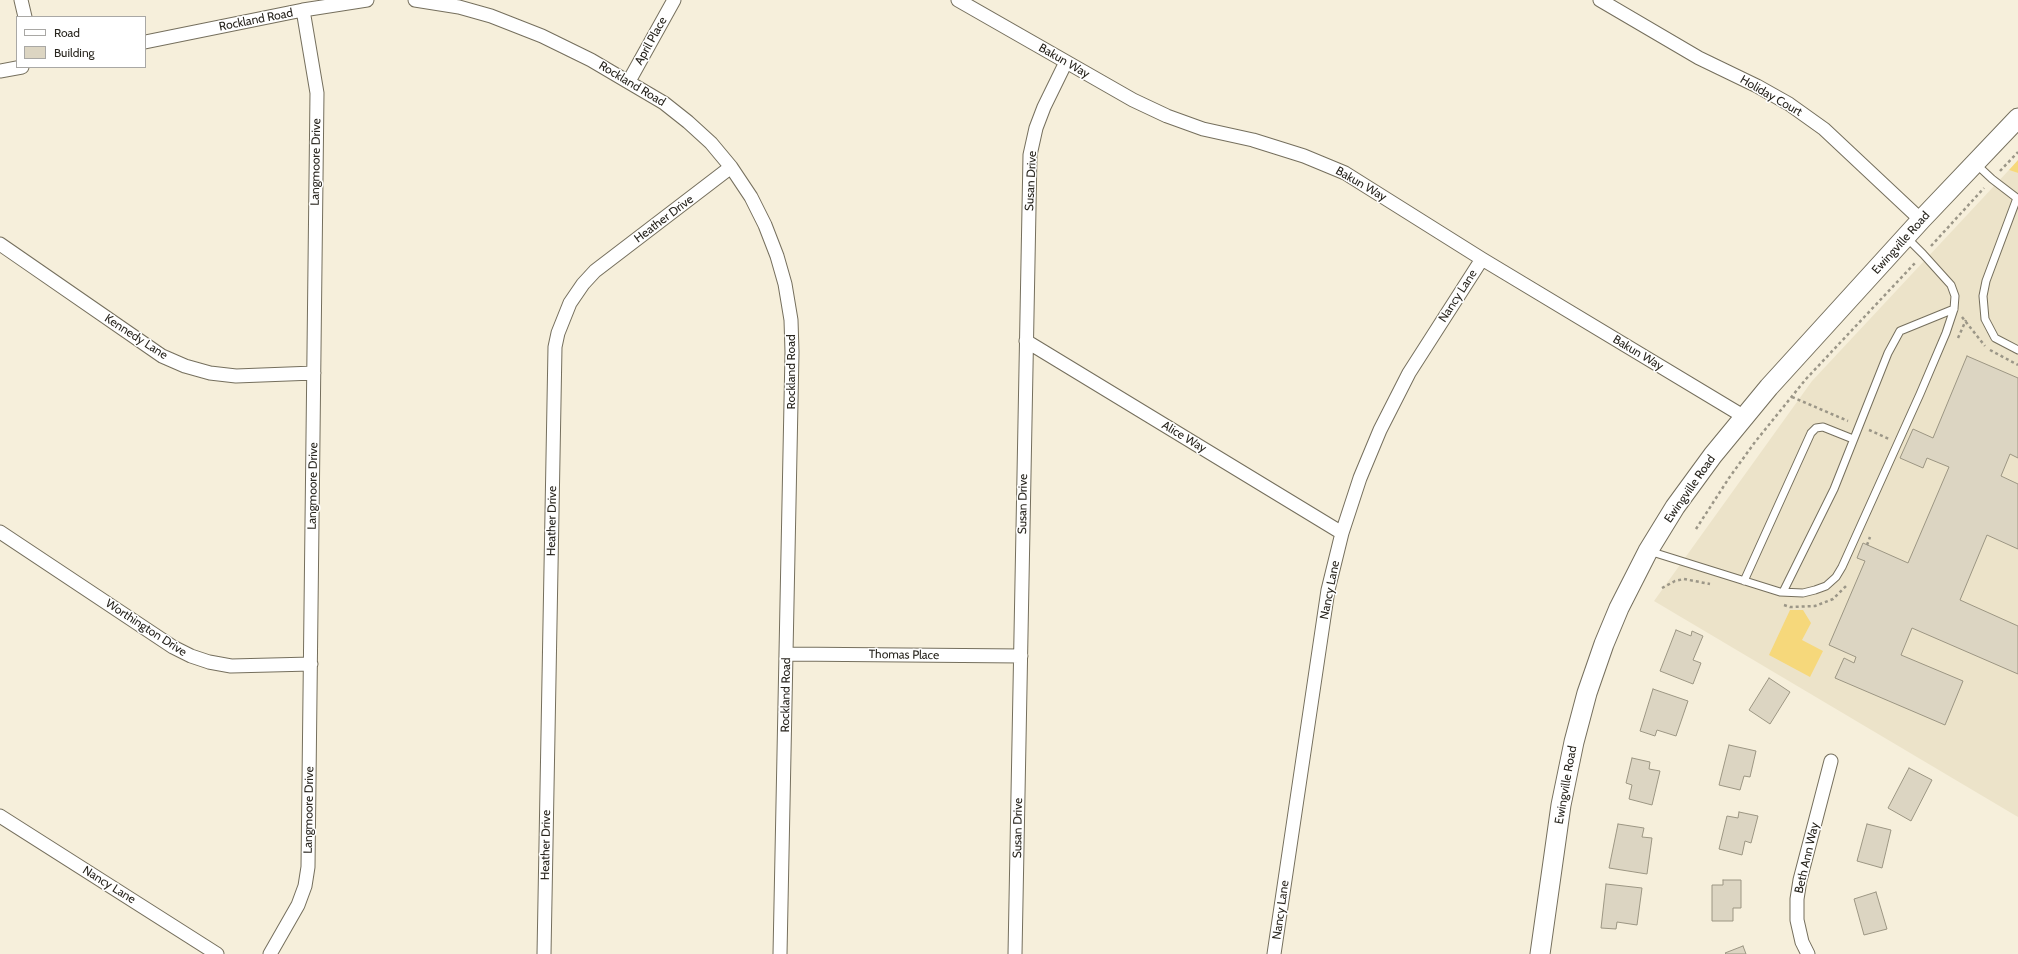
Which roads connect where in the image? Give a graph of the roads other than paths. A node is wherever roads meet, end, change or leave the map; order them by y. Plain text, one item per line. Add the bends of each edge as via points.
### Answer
1 (21, 0) edge
2 (367, 0) edge
3 (415, 0) edge
4 (674, 0) edge
5 (958, 0) edge
6 (1600, 0) edge
7 (303, 10) junction
8 (25, 16) edge
9 (146, 42) edge
10 (1066, 62) junction
11 (16, 68) edge
12 (0, 71) edge
13 (629, 81) junction
14 (2018, 118) edge
15 (1976, 164) junction
16 (731, 167) junction
17 (2017, 198) edge
18 (1921, 220) junction
19 (1905, 237) junction
20 (0, 244) edge
21 (1482, 259) junction
22 (1954, 309) junction
23 (1026, 341) junction
24 (2018, 350) edge
25 (314, 373) junction
26 (1743, 416) junction
27 (1853, 439) junction
28 (0, 532) edge
29 (1342, 533) junction
30 (1648, 551) junction
31 (1744, 581) junction
32 (1783, 592) junction
33 (787, 654) junction
34 (1021, 656) junction
35 (310, 664) junction
36 (1831, 761) dead end
37 (0, 816) edge
38 (217, 954) edge
39 (270, 954) edge
40 (544, 954) edge
41 (780, 954) edge
42 (1016, 954) edge
43 (1274, 954) edge
44 (1540, 954) edge
45 (1808, 954) edge

1 - 8 street
2 - 7 street, Rockland Road
3 - 13 street, Rockland Road via 460,7 491,16 542,36
4 - 13 street, April Place
5 - 10 street, Bakun Way
6 - 18 street, Holiday Court via 1699,58 1789,104 1824,129
7 - 9 street, Rockland Road
7 - 25 street, Langmoore Drive via 317,93
10 - 21 street, Bakun Way via 1132,100 1167,116 1203,129 1253,140 1304,156 1345,173
10 - 23 street, Susan Drive via 1044,107 1030,155
11 - 12 street
13 - 16 street, Rockland Road via 688,122 711,143
14 - 15 main road, Ewingville Road
15 - 17 lane
15 - 18 main road, Ewingville Road
16 - 33 street, Rockland Road via 751,197 777,256 785,284 790,320 792,352
16 - 40 street, Heather Drive via 595,271 570,303 558,333 555,355
17 - 24 lane via 1986,281 1983,296 1985,319 1995,338
18 - 19 main road, Ewingville Road
19 - 22 lane via 1950,285 1955,296
19 - 26 main road, Ewingville Road
20 - 25 street, Kennedy Lane via 162,356 185,366 210,373 236,376
21 - 26 street, Bakun Way
21 - 29 street, Nancy Lane via 1406,380 1380,430 1360,478
22 - 27 lane via 1900,331 1888,353
22 - 32 lane via 1937,353 1836,577 1826,586 1803,593
23 - 29 street, Alice Way
23 - 34 street, Susan Drive
25 - 35 street, Langmoore Drive
26 - 30 main road, Ewingville Road via 1676,507
27 - 31 lane via 1823,427 1816,428 1811,433
27 - 32 lane via 1834,489
28 - 35 street, Worthington Drive via 173,647 191,656 231,666
29 - 43 street, Nancy Lane via 1328,590
30 - 31 lane
30 - 44 main road, Ewingville Road via 1619,608 1587,693 1561,806
31 - 32 lane
33 - 34 street, Thomas Place
33 - 41 street, Rockland Road
34 - 42 street, Susan Drive
35 - 39 street, Langmoore Drive via 308,867 298,905
36 - 45 street, Beth Ann Way via 1797,899 1797,920 1802,942
37 - 38 street, Nancy Lane

